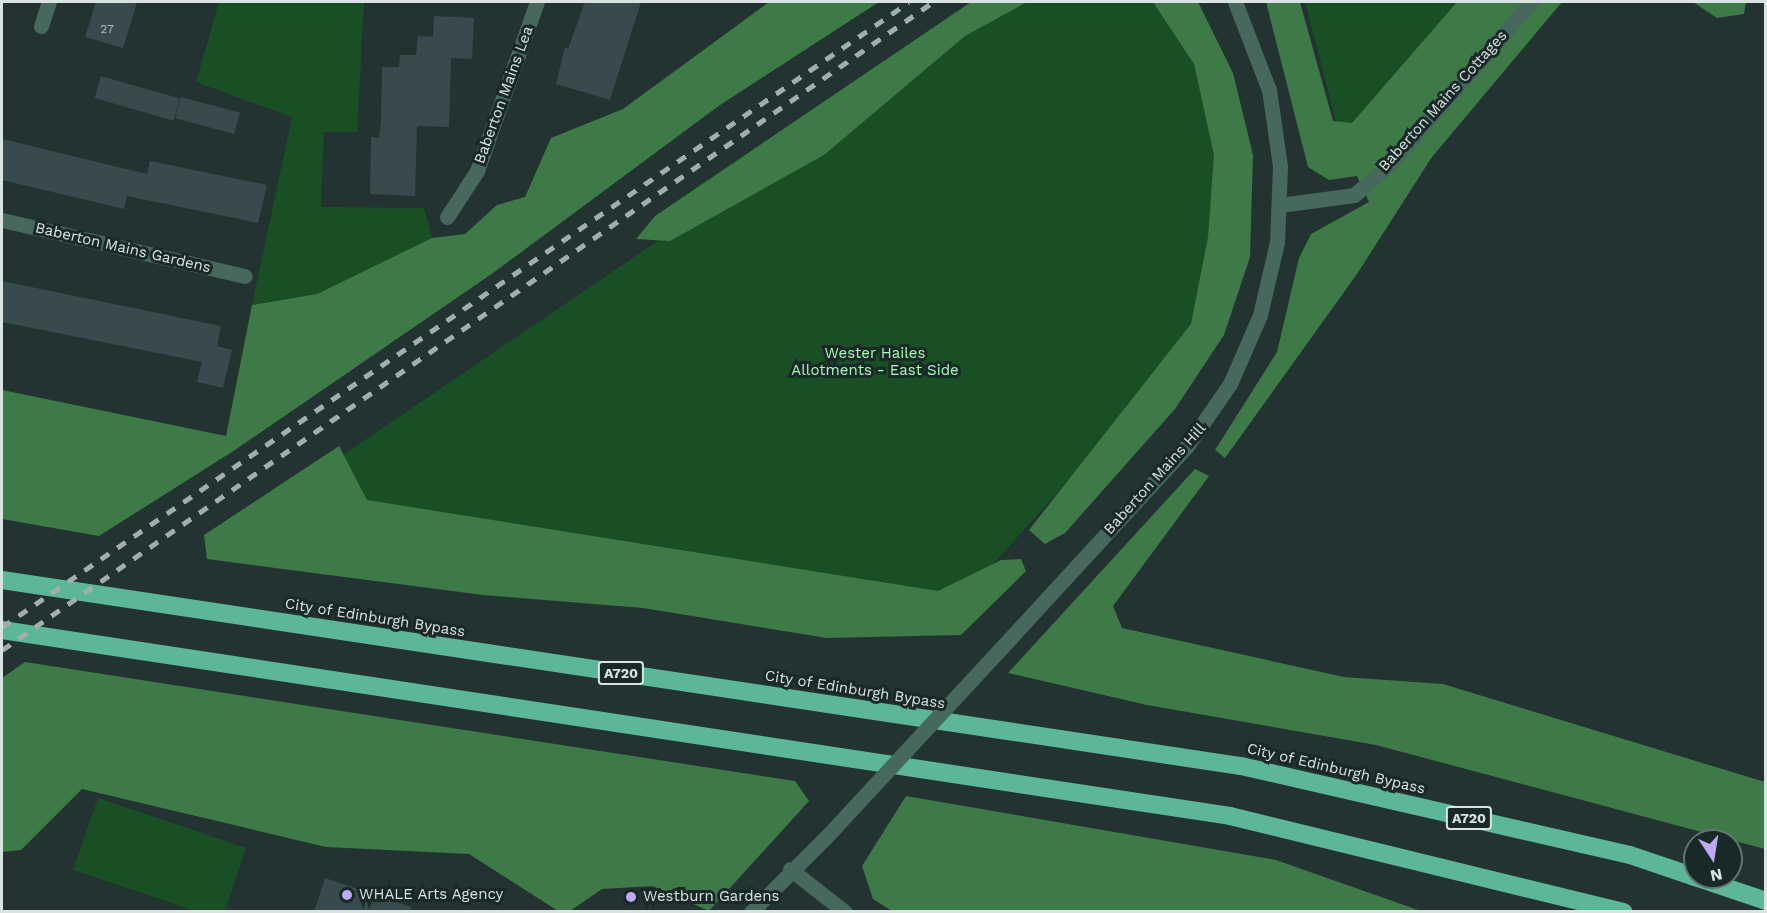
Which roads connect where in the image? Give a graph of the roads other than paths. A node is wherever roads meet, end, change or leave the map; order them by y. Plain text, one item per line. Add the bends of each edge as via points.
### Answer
1 (49, 2) edge
2 (537, 2) edge
3 (1235, 2) edge
4 (1531, 2) edge
5 (41, 26) dead end
6 (1280, 205) junction
7 (447, 217) dead end
8 (2, 219) edge
9 (245, 276) dead end
10 (2, 580) edge
11 (2, 630) edge
12 (790, 869) junction
13 (1683, 873) edge
14 (1730, 889) edge
15 (1766, 901) edge
16 (750, 912) edge
17 (845, 912) edge
18 (1623, 912) edge

1 - 5 street
2 - 7 street, Baberton Mains Lea via 477,171
3 - 6 street, Baberton Mains Hill via 1269,90 1280,166
4 - 6 street, Baberton Mains Cottages via 1389,165 1354,195
6 - 12 street, Baberton Mains Hill, bridge via 1270,279 1230,384 1187,446 828,835
8 - 9 street, Baberton Mains Gardens
10 - 13 highway, City of Edinburgh Bypass / A720 via 1241,766 1630,855
11 - 18 highway via 1230,816
12 - 16 street, Baberton Mains Hill
12 - 17 street
14 - 15 highway, City of Edinburgh Bypass / A720

